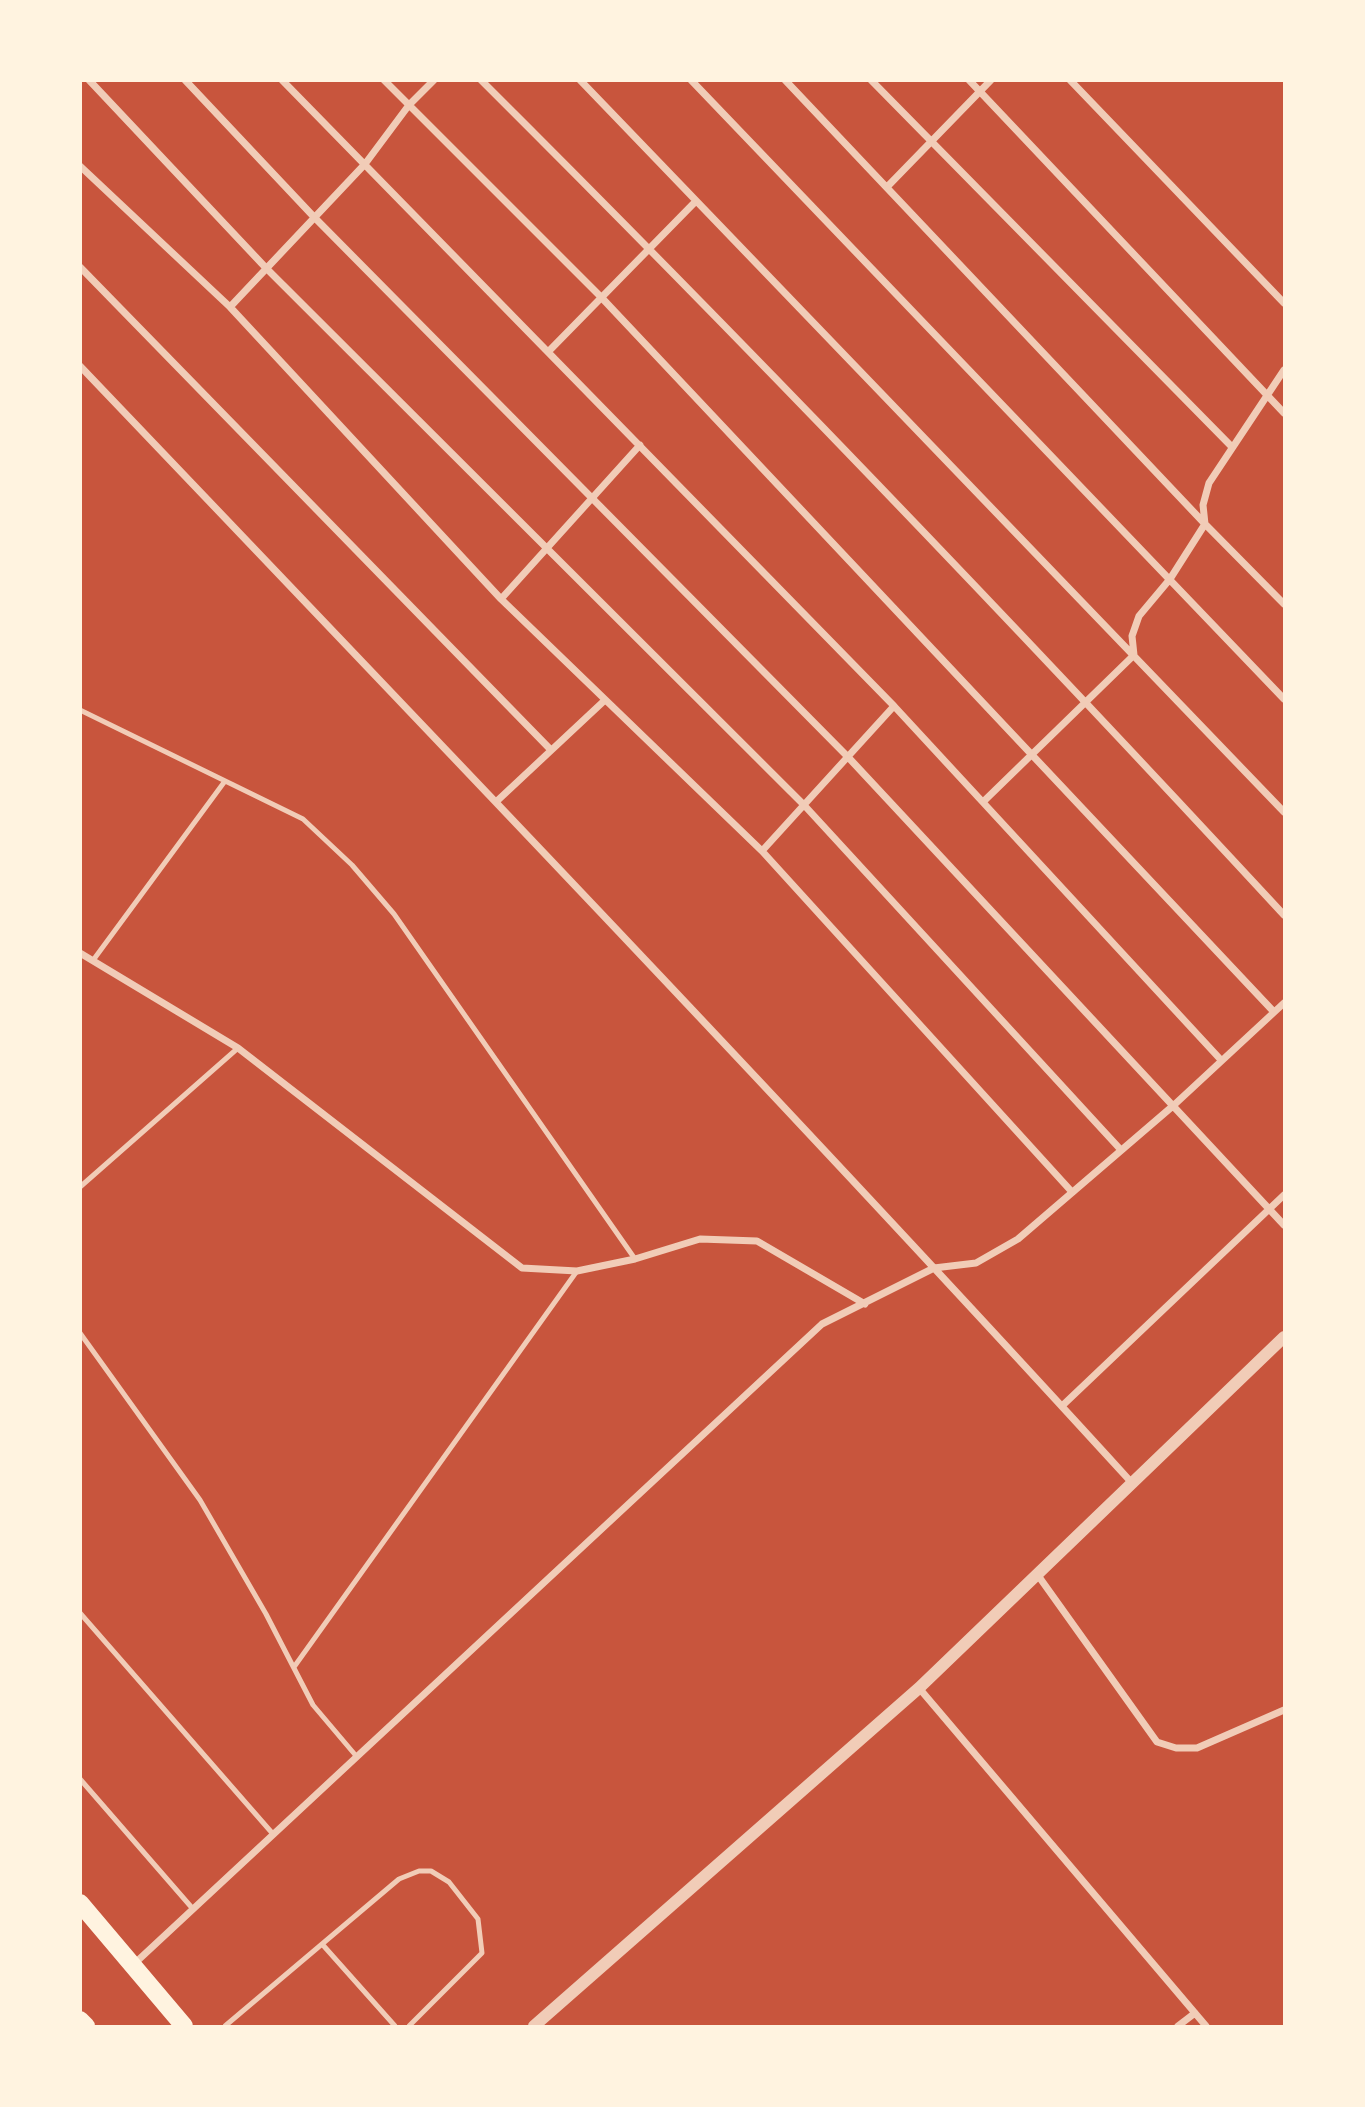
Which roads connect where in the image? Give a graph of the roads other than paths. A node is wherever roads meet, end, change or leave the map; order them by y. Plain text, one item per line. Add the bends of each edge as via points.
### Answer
1 (89, 80) edge
2 (186, 80) edge
3 (282, 80) edge
4 (384, 80) edge
5 (434, 80) edge
6 (481, 80) edge
7 (580, 80) edge
8 (691, 80) edge
9 (785, 80) edge
10 (871, 80) edge
11 (969, 80) edge
12 (991, 80) edge
13 (1070, 80) edge
14 (980, 92) junction
15 (409, 105) junction
16 (931, 142) junction
17 (365, 164) junction
18 (80, 166) edge
19 (887, 187) junction
20 (696, 201) junction
21 (314, 217) junction
22 (649, 248) junction
23 (80, 267) edge
24 (266, 268) junction
25 (601, 297) junction
26 (1284, 303) edge
27 (230, 307) junction
28 (548, 352) junction
29 (80, 366) edge
30 (1284, 370) edge
31 (1268, 396) junction
32 (1284, 413) edge
33 (640, 445) junction
34 (1233, 447) junction
35 (593, 498) junction
36 (1205, 524) junction
37 (547, 548) junction
38 (1170, 579) junction
39 (501, 599) junction
40 (1284, 604) edge
41 (1134, 655) junction
42 (1284, 699) edge
43 (605, 700) junction
44 (1086, 701) junction
45 (894, 706) junction
46 (80, 710) edge
47 (551, 750) junction
48 (1031, 754) junction
49 (848, 757) junction
50 (225, 781) junction
51 (496, 801) junction
52 (983, 802) junction
53 (804, 805) junction
54 (1284, 811) edge
55 (762, 851) junction
56 (1284, 915) edge
57 (80, 953) edge
58 (94, 959) junction
59 (1284, 1003) edge
60 (1274, 1013) junction
61 (238, 1048) junction
62 (1221, 1060) junction
63 (1174, 1105) junction
64 (1121, 1150) junction
65 (80, 1187) edge
66 (1072, 1192) junction
67 (1284, 1195) edge
68 (1269, 1209) junction
69 (1284, 1225) edge
70 (635, 1259) junction
71 (934, 1268) junction
72 (577, 1271) junction
73 (864, 1304) junction
74 (80, 1334) edge
75 (1284, 1336) edge
76 (1062, 1406) junction
77 (1132, 1483) junction
78 (1037, 1574) junction
79 (80, 1613) edge
80 (295, 1667) junction
81 (919, 1688) junction
82 (1284, 1710) edge
83 (357, 1757) junction
84 (80, 1779) edge
85 (273, 1835) junction
86 (80, 1903) edge
87 (193, 1909) junction
88 (322, 1944) junction
89 (133, 1964) junction
90 (1195, 2013) junction
91 (80, 2020) edge
92 (86, 2026) edge
93 (184, 2026) edge
94 (225, 2026) edge
95 (395, 2026) edge
96 (409, 2026) edge
97 (534, 2026) edge
98 (1178, 2026) edge
99 (1206, 2026) edge

1 - 24 street
2 - 21 street
3 - 17 street
4 - 15 street
5 - 15 street
6 - 22 street
7 - 20 street
8 - 38 street
9 - 19 street
10 - 16 street
11 - 14 street
12 - 14 street
13 - 26 street
14 - 16 street
14 - 31 street
15 - 17 street
15 - 25 street
16 - 19 street
16 - 34 street
17 - 21 street
17 - 28 street
18 - 27 street
19 - 36 street
20 - 22 street
20 - 41 street
21 - 24 street
21 - 35 street
22 - 25 street
22 - 44 street
23 - 47 street
24 - 27 street
24 - 37 street
25 - 28 street
25 - 48 street
27 - 39 street
28 - 33 street
29 - 51 street
30 - 31 street
31 - 32 street
31 - 34 street
33 - 35 street
33 - 45 street
34 - 36 street via 1209,483 1203,505
35 - 37 street
35 - 49 street
36 - 38 street
36 - 40 street
37 - 39 street
37 - 53 street
38 - 41 street via 1139,616 1132,636
38 - 42 street
39 - 43 street
41 - 44 street
41 - 54 street
43 - 47 street
43 - 55 street
44 - 48 street
44 - 56 street
45 - 49 street
45 - 52 street
46 - 50 lane
47 - 51 street
48 - 52 street
48 - 60 street
49 - 53 street
49 - 63 street
50 - 58 lane
50 - 70 lane via 303,819 352,865 394,915
51 - 71 street
52 - 62 street
53 - 55 street
53 - 64 street
55 - 66 street
57 - 58 street
58 - 61 street
59 - 60 street
60 - 62 street
61 - 65 lane
61 - 72 street via 522,1268
62 - 63 street
63 - 64 street
63 - 68 street
64 - 66 street
66 - 71 street via 1017,1239 976,1263
67 - 68 street
68 - 69 street
68 - 76 street
70 - 72 street
70 - 73 street via 700,1239 757,1241
71 - 73 street
71 - 76 street
72 - 80 lane
73 - 83 street via 822,1324
74 - 80 lane via 200,1500
75 - 77 street
76 - 77 street
77 - 78 street
78 - 81 street
78 - 82 street via 1157,1742 1197,1748
79 - 85 lane
80 - 83 lane via 313,1705
81 - 90 street
81 - 97 street
83 - 85 street
84 - 87 lane
85 - 87 street
86 - 89 main road
87 - 89 street
88 - 94 lane
88 - 95 lane
88 - 96 lane via 399,1879 431,1871 449,1882 478,1919 482,1953
89 - 93 main road
90 - 98 street
90 - 99 street
91 - 92 main road

